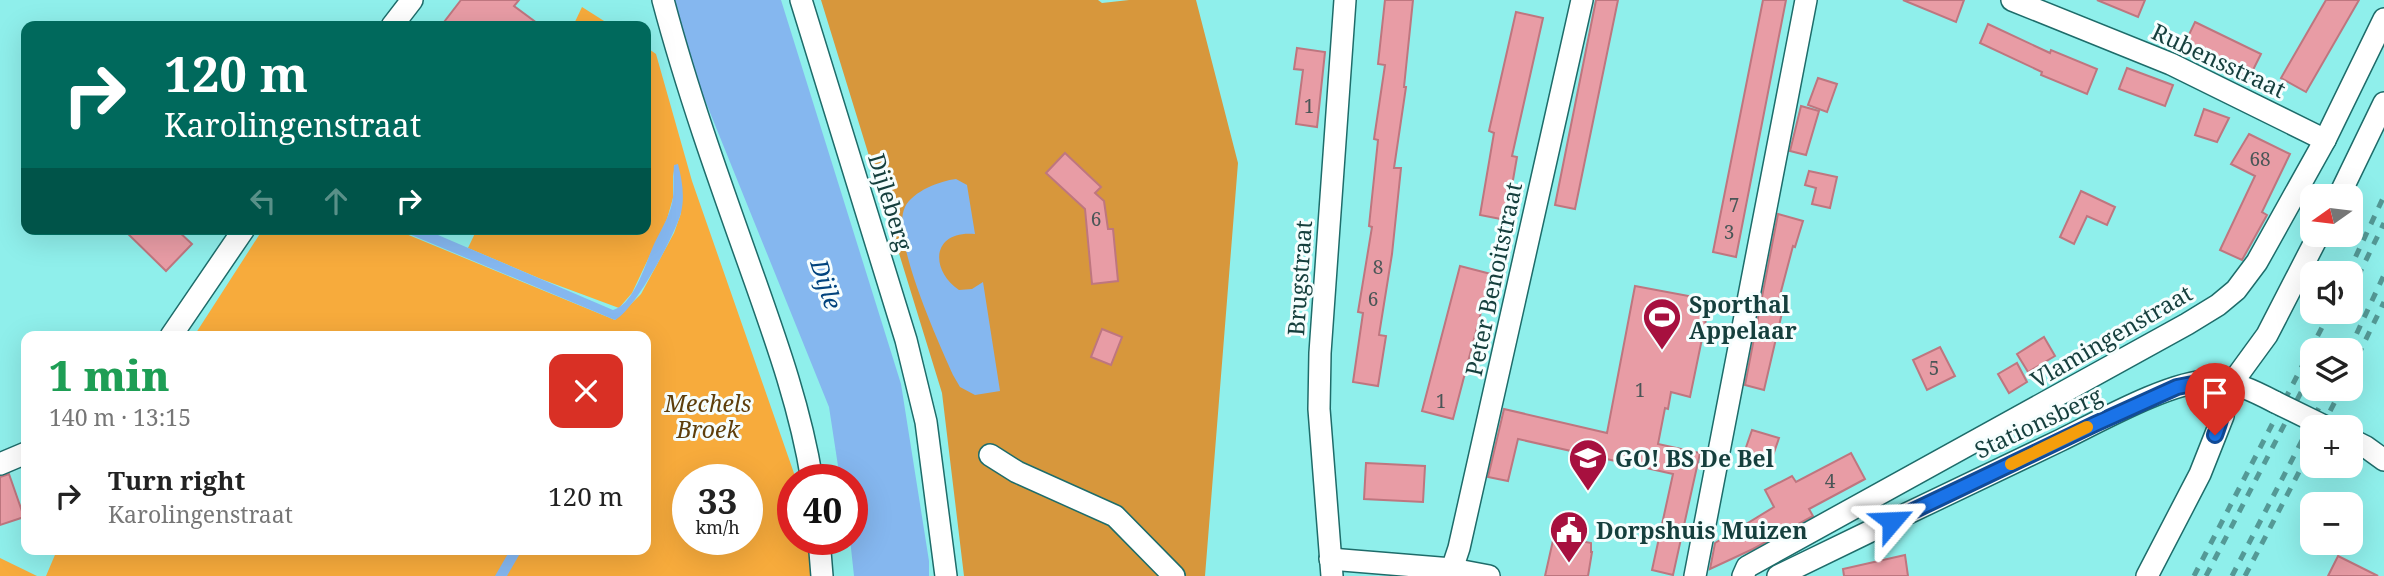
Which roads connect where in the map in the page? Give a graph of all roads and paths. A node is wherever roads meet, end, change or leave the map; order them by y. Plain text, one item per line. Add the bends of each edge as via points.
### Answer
1 (412, 0) edge
2 (663, 0) edge
3 (801, 0) edge
4 (1345, 0) edge
5 (1581, 0) edge
6 (1806, 0) edge
7 (2012, 0) edge
8 (2384, 19) edge
9 (396, 21) edge
10 (2384, 103) edge
11 (2325, 140) junction
12 (2345, 184) edge
13 (240, 235) edge
14 (2312, 247) edge
15 (174, 331) edge
16 (2232, 383) junction
17 (2302, 415) edge
18 (2363, 446) edge
19 (990, 454) dead end
20 (21, 455) edge
21 (2384, 460) edge
22 (0, 464) edge
23 (808, 464) edge
24 (821, 555) edge
25 (1331, 567) edge
26 (1452, 569) junction
27 (822, 576) edge
28 (946, 576) edge
29 (1174, 576) edge
30 (1489, 576) edge
31 (1695, 576) edge
32 (1743, 576) edge
33 (1778, 576) edge
34 (2147, 576) edge

1 - 9 street
2 - 23 street via 680,64 790,381
3 - 28 street, Dijleberg via 906,340 926,422
4 - 25 street, Brugstraat via 1320,353
5 - 26 street, Peter Benoitstraat
6 - 31 street
7 - 11 street, Rubensstraat via 2171,64
8 - 11 street, Vlamingenstraat
10 - 12 street
11 - 32 street, Vlamingenstraat via 2258,262 2218,305 1747,567
13 - 15 street
14 - 16 street via 2267,335
16 - 17 street, Stationsberg, bridge
16 - 33 street, Stationsberg via 2193,383 2146,400
16 - 34 street via 2200,474
18 - 21 street
19 - 29 street via 1017,472 1115,516
20 - 22 street
24 - 27 street
25 - 26 street
26 - 30 street

